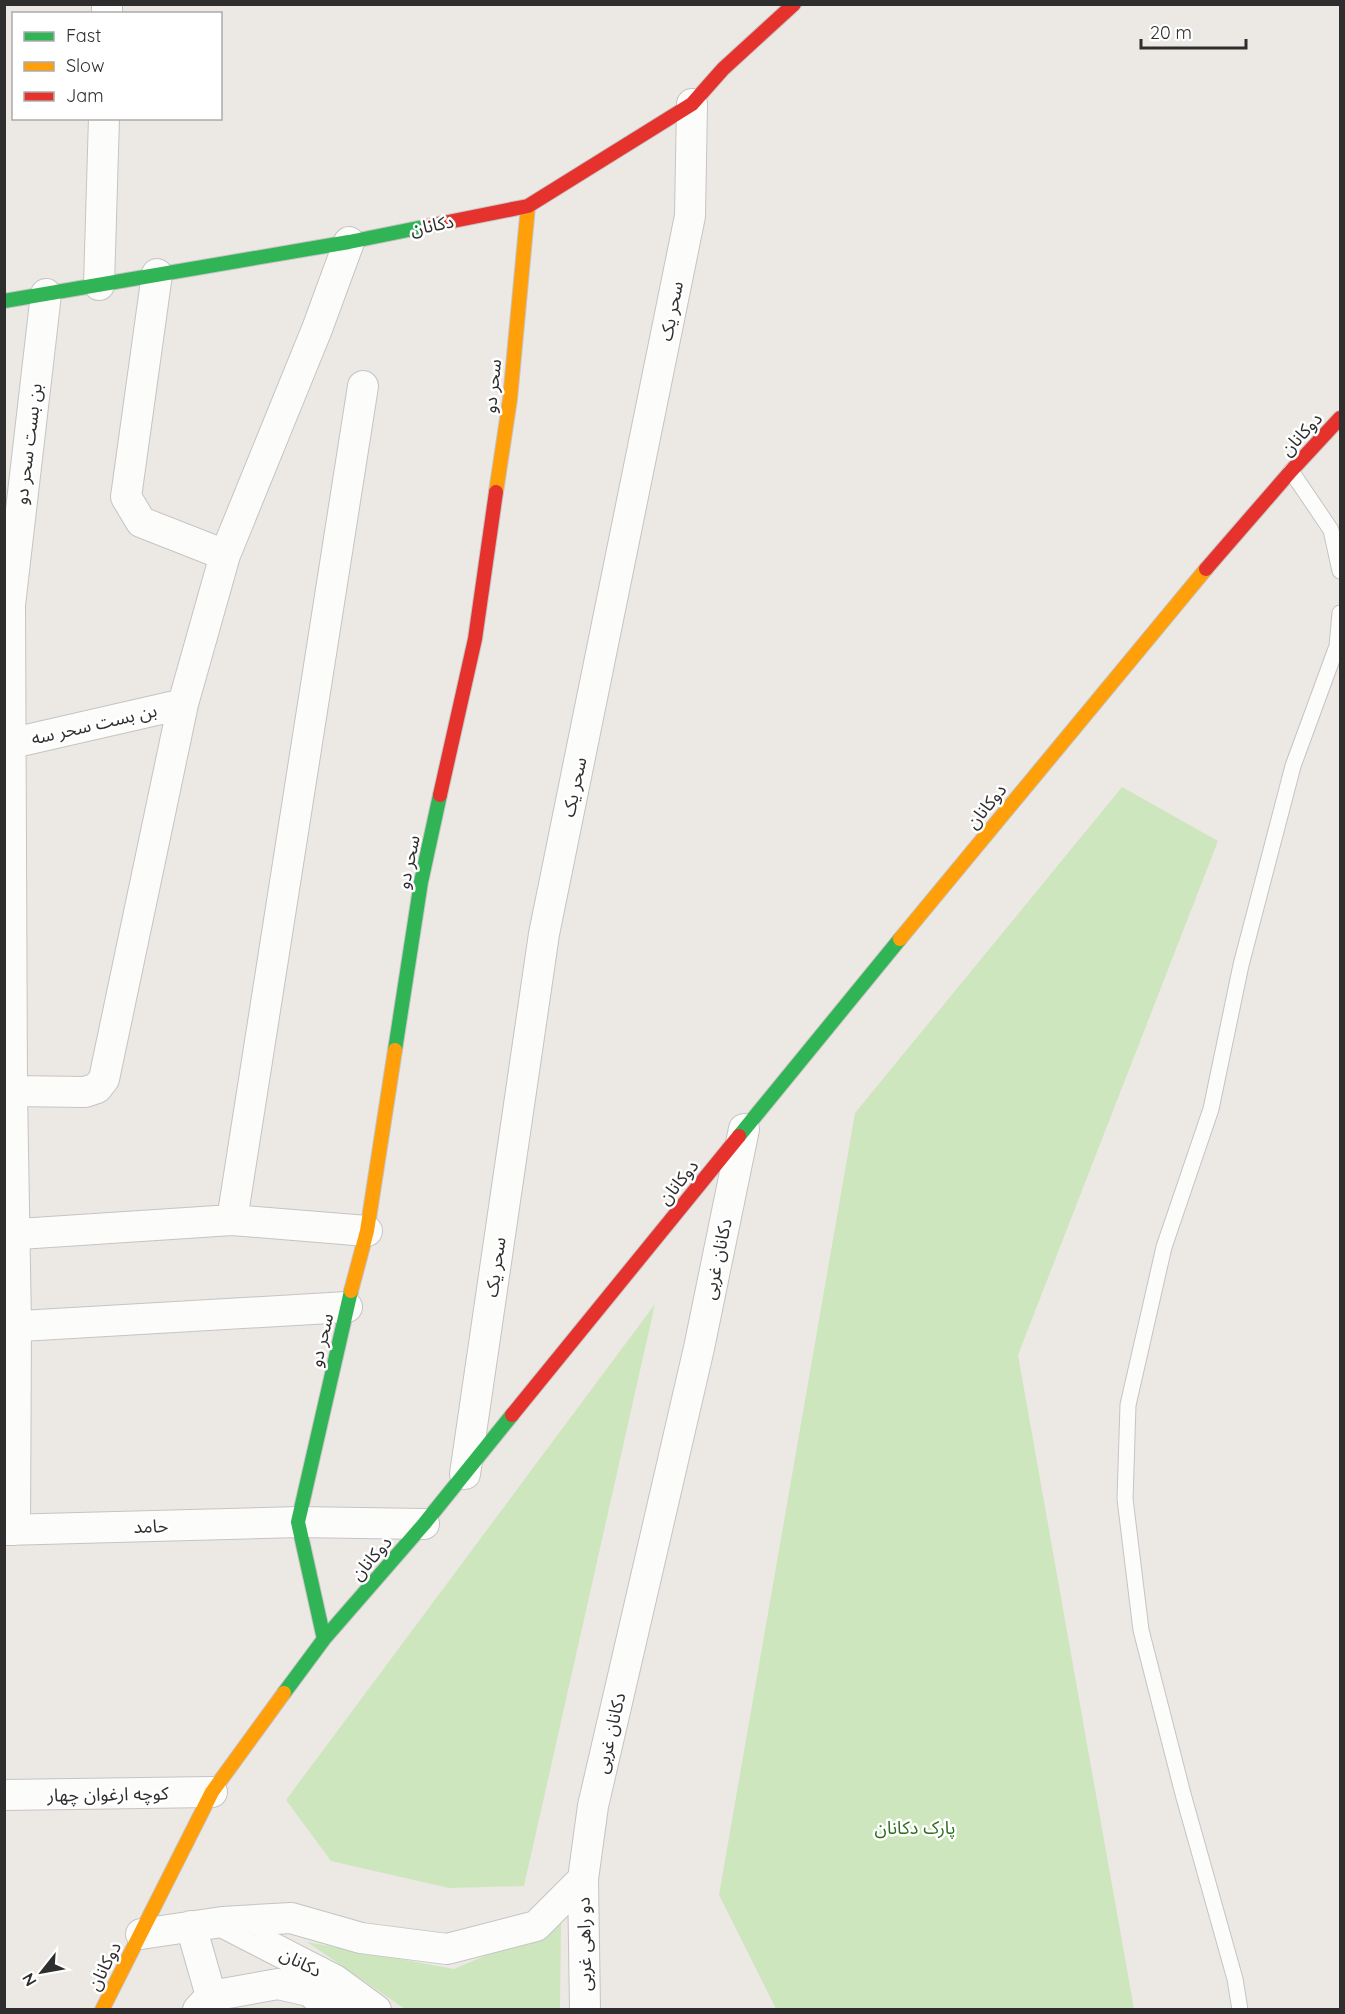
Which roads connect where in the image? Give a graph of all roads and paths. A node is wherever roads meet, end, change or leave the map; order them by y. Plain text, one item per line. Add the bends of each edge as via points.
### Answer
1 (794, 4) edge
2 (692, 104) junction
3 (104, 120) edge
4 (528, 206) junction
5 (349, 242) junction
6 (157, 274) junction
7 (99, 285) junction
8 (46, 294) junction
9 (4, 301) edge
10 (363, 386) dead end
11 (1341, 418) edge
12 (1291, 471) junction
13 (225, 555) junction
14 (1341, 570) edge
15 (1341, 613) edge
16 (183, 704) junction
17 (7, 745) edge
18 (12, 1091) junction
19 (744, 1129) junction
20 (232, 1220) junction
21 (367, 1231) junction
22 (10, 1235) edge
23 (347, 1307) junction
24 (10, 1326) edge
25 (465, 1474) junction
26 (298, 1522) junction
27 (424, 1524) junction
28 (10, 1530) edge
29 (324, 1639) junction
30 (212, 1792) junction
31 (4, 1796) edge
32 (583, 1879) junction
33 (222, 1922) junction
34 (191, 1926) junction
35 (141, 1934) junction
36 (208, 2005) edge
37 (102, 2010) edge
38 (333, 2010) edge
39 (376, 2010) edge
40 (585, 2010) edge
41 (1240, 2010) edge

1 - 2 street, دکانان via 723,69
2 - 4 street, دکانان
2 - 25 street, سحر یک via 690,216 544,934
3 - 7 street
4 - 5 street, دکانان
4 - 21 street, سحر دو via 510,399 477,627 421,882
5 - 6 street, دکانان
5 - 13 street
6 - 7 street, دکانان
6 - 13 street via 126,497 141,522
7 - 8 street, دکانان
8 - 9 street, دکانان
8 - 17 street, بن بست سحر دو via 10,605
10 - 20 street
11 - 12 street, دوکانان
12 - 14 lane via 1331,530
12 - 19 street, دوکانان via 1182,597
13 - 16 street
15 - 41 lane via 1337,646 1293,766 1244,954 1211,1109 1164,1247 1128,1406 1125,1499 1141,1630
16 - 17 street, بن بست سحر سه
16 - 18 street via 104,1079 97,1088 85,1092
17 - 18 street, بن بست سحر دو
18 - 22 street, بن بست سحر دو
19 - 25 street, دوکانان
19 - 32 street, دکانان غربی via 699,1348 593,1806
20 - 21 street
20 - 22 street
21 - 23 street, سحر دو
22 - 24 street, بن بست سحر دو
23 - 24 street
23 - 26 street, سحر دو
24 - 28 street, بن بست سحر دو
25 - 27 street, دوکانان
26 - 27 street, حامد
26 - 28 street, حامد
26 - 29 street
27 - 29 street, دوکانان
29 - 30 street, دوکانان
30 - 31 street, کوچه ارغوان چهار
30 - 35 street, دوکانان
32 - 33 street via 536,1926 447,1949 361,1938 291,1918
32 - 40 street, دو راهی غربی
33 - 34 street
33 - 39 street, دکانان via 335,1980
34 - 35 street
34 - 36 street
35 - 37 street, دوکانان
36 - 38 street via 278,1984 309,1991

